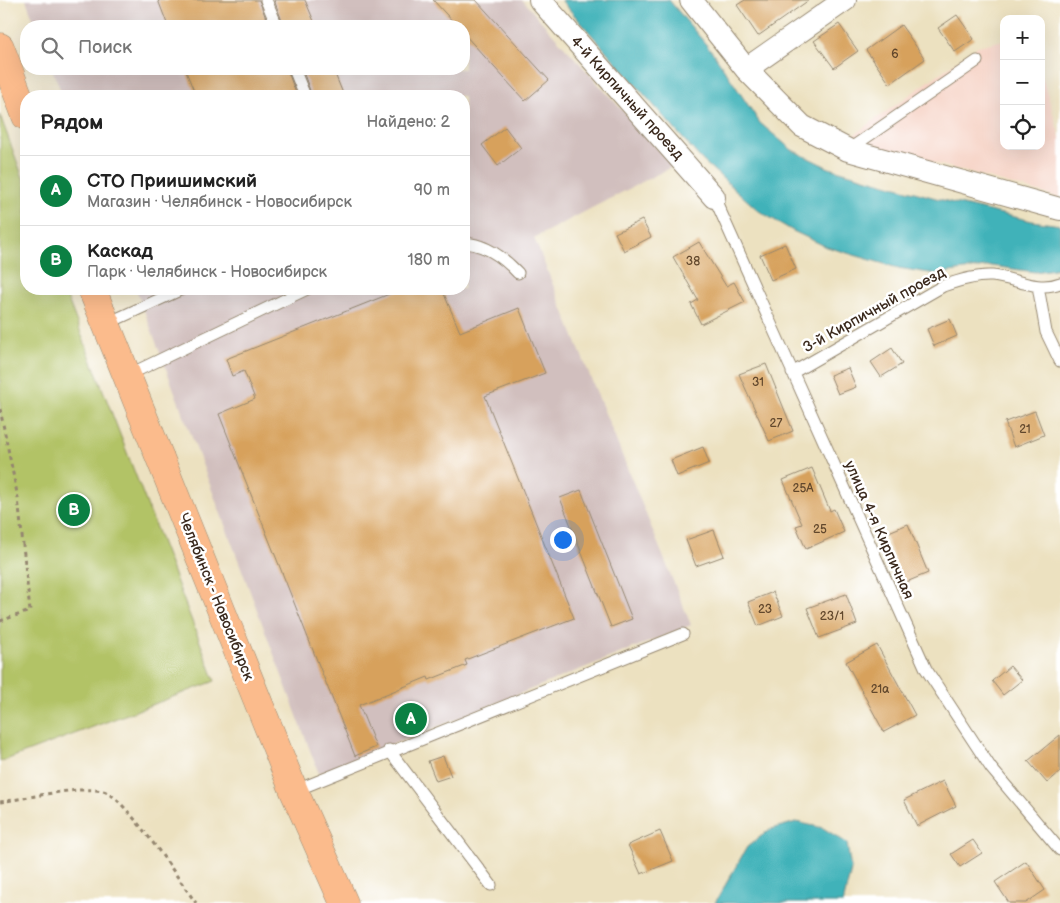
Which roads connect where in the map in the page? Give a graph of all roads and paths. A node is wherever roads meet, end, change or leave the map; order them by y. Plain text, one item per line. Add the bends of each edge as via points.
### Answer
1 (266, 0) edge
2 (540, 0) edge
3 (691, 0) edge
4 (845, 0) edge
5 (274, 20) edge
6 (0, 47) edge
7 (978, 61) dead end
8 (746, 69) junction
9 (296, 75) edge
10 (303, 90) edge
11 (20, 100) edge
12 (848, 150) junction
13 (714, 197) joint
14 (1060, 209) edge
15 (470, 245) edge
16 (518, 273) dead end
17 (1060, 283) edge
18 (1038, 286) junction
19 (94, 295) edge
20 (169, 295) edge
21 (295, 295) edge
22 (106, 324) junction
23 (1060, 361) edge
24 (792, 373) junction
25 (126, 376) junction
26 (0, 409) edge
27 (0, 621) edge
28 (683, 634) dead end
29 (389, 750) junction
30 (294, 791) junction
31 (0, 802) edge
32 (1060, 850) edge
33 (490, 885) dead end
34 (196, 903) edge
35 (344, 903) edge

1 - 5 lane
2 - 13 street, 4-й Кирпичный проезд
3 - 8 street
4 - 8 street
6 - 11 highway
7 - 12 lane
8 - 12 street via 802,126
9 - 10 lane
12 - 14 street
13 - 24 lane, улица 4-я Кирпичная
15 - 16 lane via 504,258
17 - 18 lane, 3-й Кирпичный проезд
18 - 23 lane via 1046,332
18 - 24 lane, 3-й Кирпичный проезд via 989,276 953,282
19 - 22 highway, Челябинск - Новосибирск
20 - 22 lane
21 - 25 lane
22 - 25 highway, Челябинск - Новосибирск
24 - 32 lane, улица 4-я Кирпичная via 926,669 992,768
25 - 30 highway, Челябинск - Новосибирск
26 - 27 path via 18,498 30,611
28 - 29 lane
29 - 30 lane
29 - 33 lane
30 - 35 highway, Челябинск - Новосибирск
31 - 34 path via 70,792 105,791 123,804

